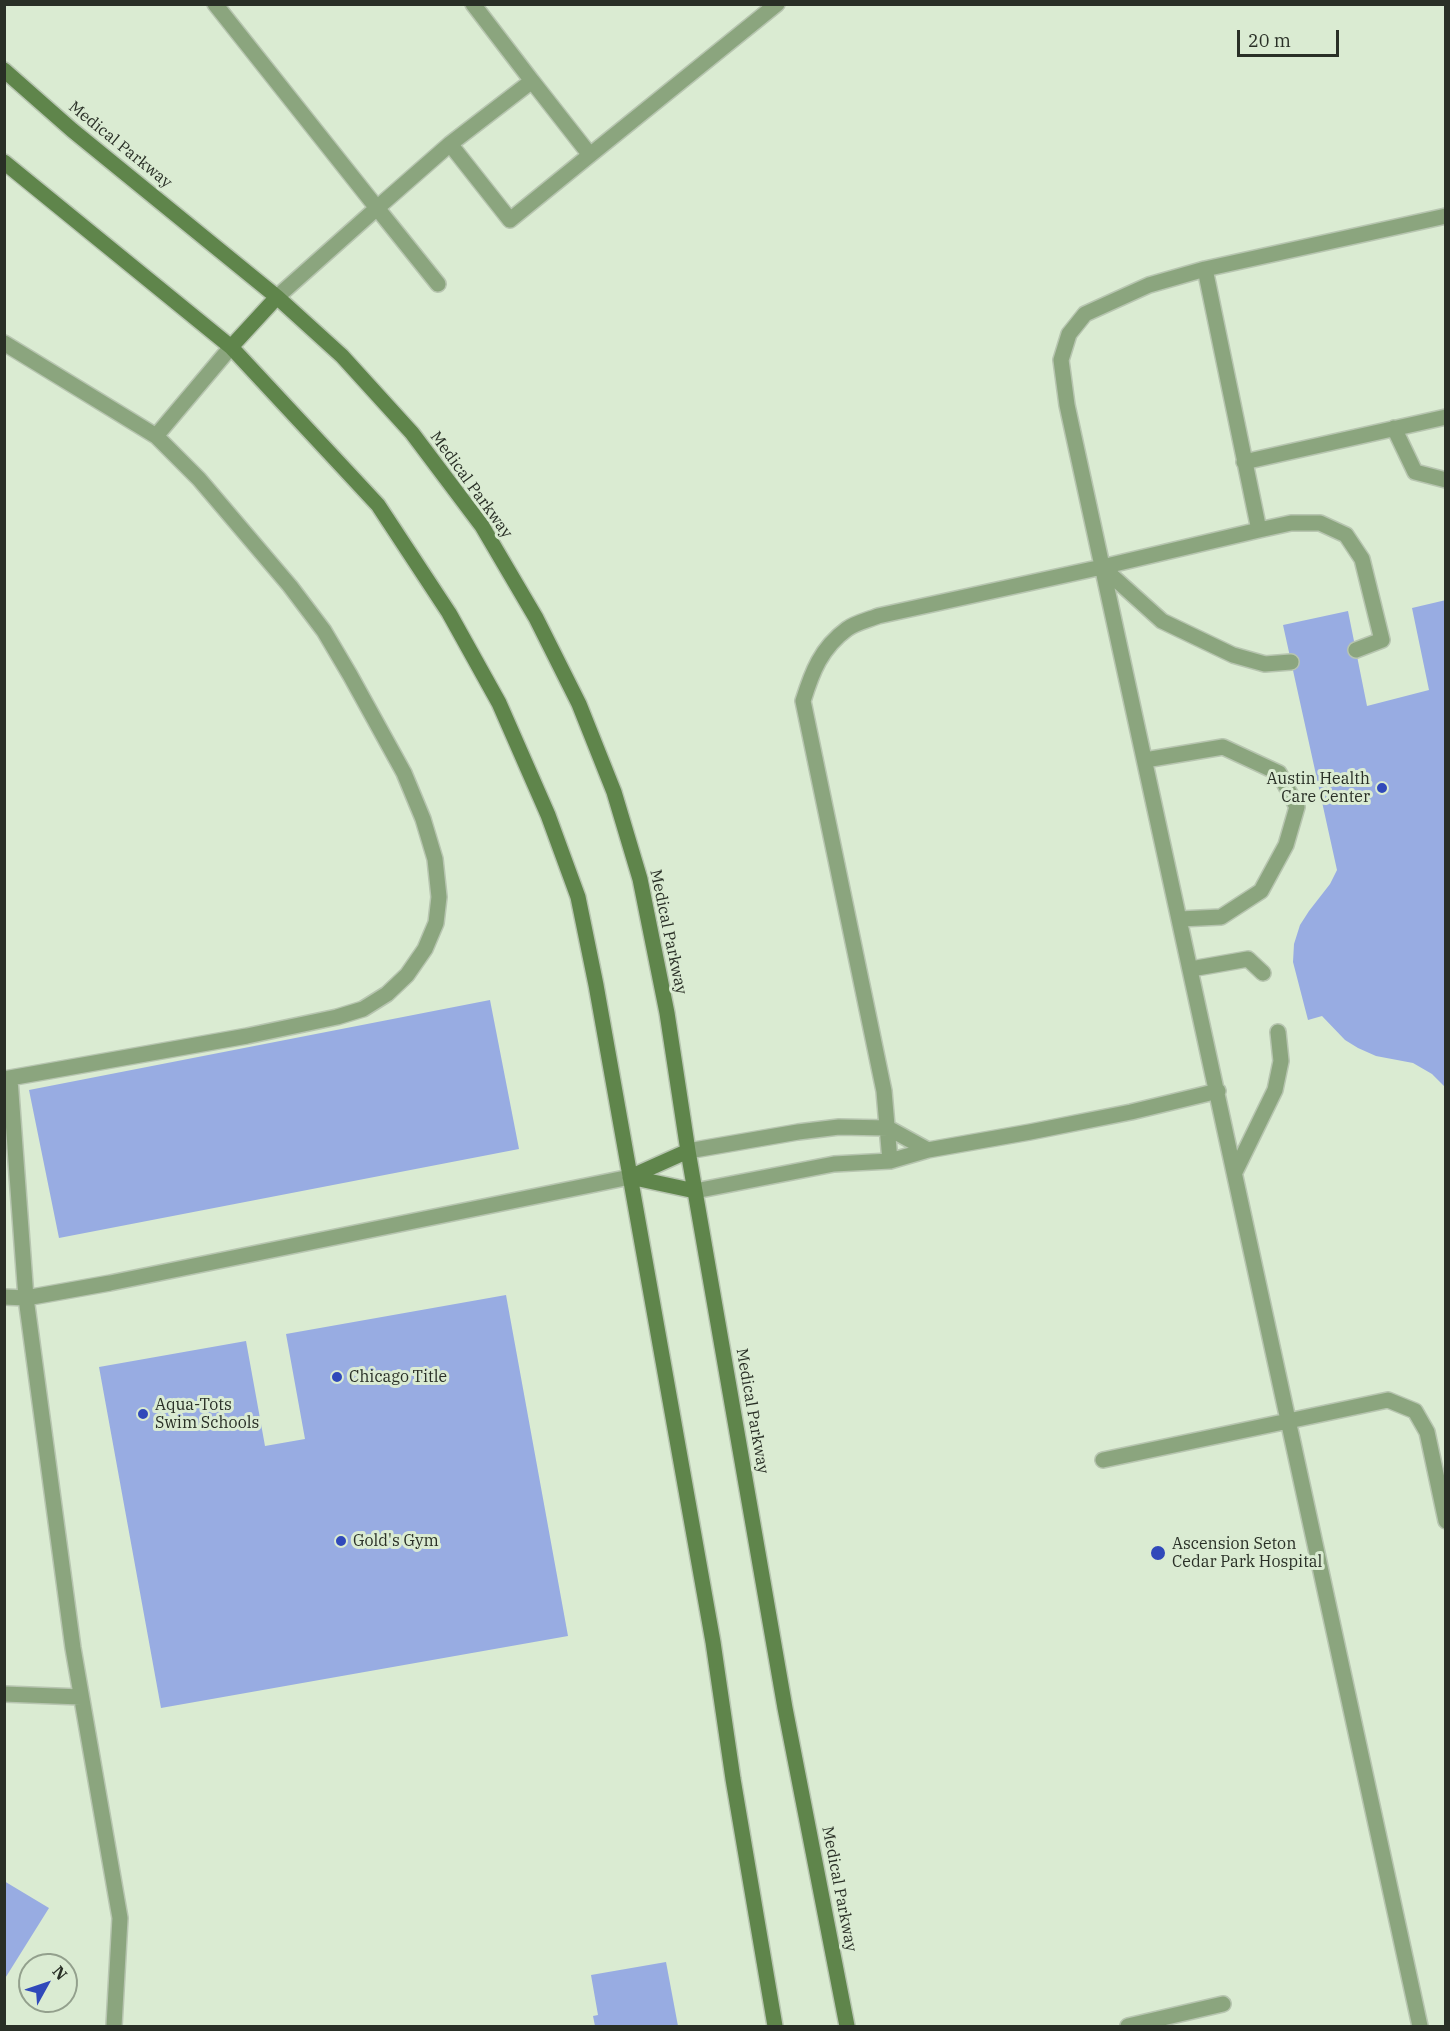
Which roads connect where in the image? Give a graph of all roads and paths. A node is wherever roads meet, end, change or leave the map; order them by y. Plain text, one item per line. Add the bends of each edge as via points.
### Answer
1 (215, 4) edge
2 (473, 4) edge
3 (777, 4) edge
4 (4, 70) edge
5 (532, 81) junction
6 (450, 144) junction
7 (590, 155) junction
8 (4, 162) edge
9 (376, 208) junction
10 (1446, 216) edge
11 (1205, 269) junction
12 (438, 284) dead end
13 (276, 297) junction
14 (4, 343) edge
15 (231, 347) junction
16 (1446, 417) edge
17 (1394, 428) junction
18 (156, 436) junction
19 (1244, 462) junction
20 (1446, 480) edge
21 (1259, 530) junction
22 (1102, 567) junction
23 (1356, 650) dead end
24 (1291, 662) dead end
25 (1145, 760) junction
26 (1180, 919) junction
27 (1191, 969) junction
28 (1263, 973) dead end
29 (1278, 1032) dead end
30 (7, 1079) edge
31 (1218, 1090) junction
32 (888, 1128) junction
33 (928, 1150) junction
34 (688, 1151) junction
35 (890, 1161) junction
36 (1235, 1172) junction
37 (630, 1177) junction
38 (695, 1191) junction
39 (4, 1297) edge
40 (26, 1298) junction
41 (1289, 1421) junction
42 (1102, 1460) dead end
43 (1442, 1491) edge
44 (1446, 1521) edge
45 (4, 1694) edge
46 (81, 1697) junction
47 (1223, 2004) dead end
48 (114, 2026) edge
49 (775, 2026) edge
50 (847, 2026) edge
51 (1128, 2026) edge
52 (1420, 2026) edge

1 - 9 lane
2 - 5 lane
3 - 7 lane
4 - 13 street, Medical Parkway
5 - 6 lane
5 - 7 lane
6 - 7 lane via 510,220
6 - 9 lane
8 - 15 street
9 - 12 lane
9 - 13 lane
10 - 11 lane
11 - 19 lane
11 - 22 lane via 1149,285 1085,314 1069,334 1060,360
13 - 15 street
13 - 34 street, Medical Parkway via 342,356 412,433 482,526 536,618 579,704 614,792 640,879 667,1013
14 - 18 lane
15 - 18 lane
15 - 37 street via 378,505 449,613 499,703 548,814 578,897
16 - 17 lane
17 - 19 lane
17 - 20 lane via 1414,472
18 - 30 lane via 206,486 290,586 324,631 375,718 408,782 435,859 439,897 436,923 408,975 363,1009 269,1031
19 - 21 lane
21 - 22 lane
21 - 23 lane via 1292,523 1320,523 1346,535 1362,559 1382,640
22 - 24 lane via 1162,621 1233,655 1265,664
22 - 25 lane
22 - 32 lane via 878,616 848,628 813,668 802,701 884,1090
25 - 26 lane
25 - 26 lane via 1223,747 1279,773 1297,807 1286,845 1261,891 1221,916
26 - 27 lane
27 - 28 lane via 1248,959
27 - 31 lane
29 - 36 lane via 1281,1061 1275,1090
30 - 40 lane
31 - 33 lane via 1131,1112
31 - 36 lane
32 - 33 lane
32 - 34 lane via 839,1127
32 - 35 lane
33 - 35 lane
34 - 37 street
34 - 38 street, Medical Parkway
35 - 38 lane via 834,1164
36 - 41 lane
37 - 38 street
37 - 40 lane
37 - 49 street via 713,1642
38 - 50 street, Medical Parkway via 785,1708
39 - 40 lane
40 - 46 lane
41 - 42 lane
41 - 43 lane via 1388,1400 1415,1411 1427,1432
41 - 52 lane
43 - 44 lane
45 - 46 lane
46 - 48 lane via 120,1918
47 - 51 lane

